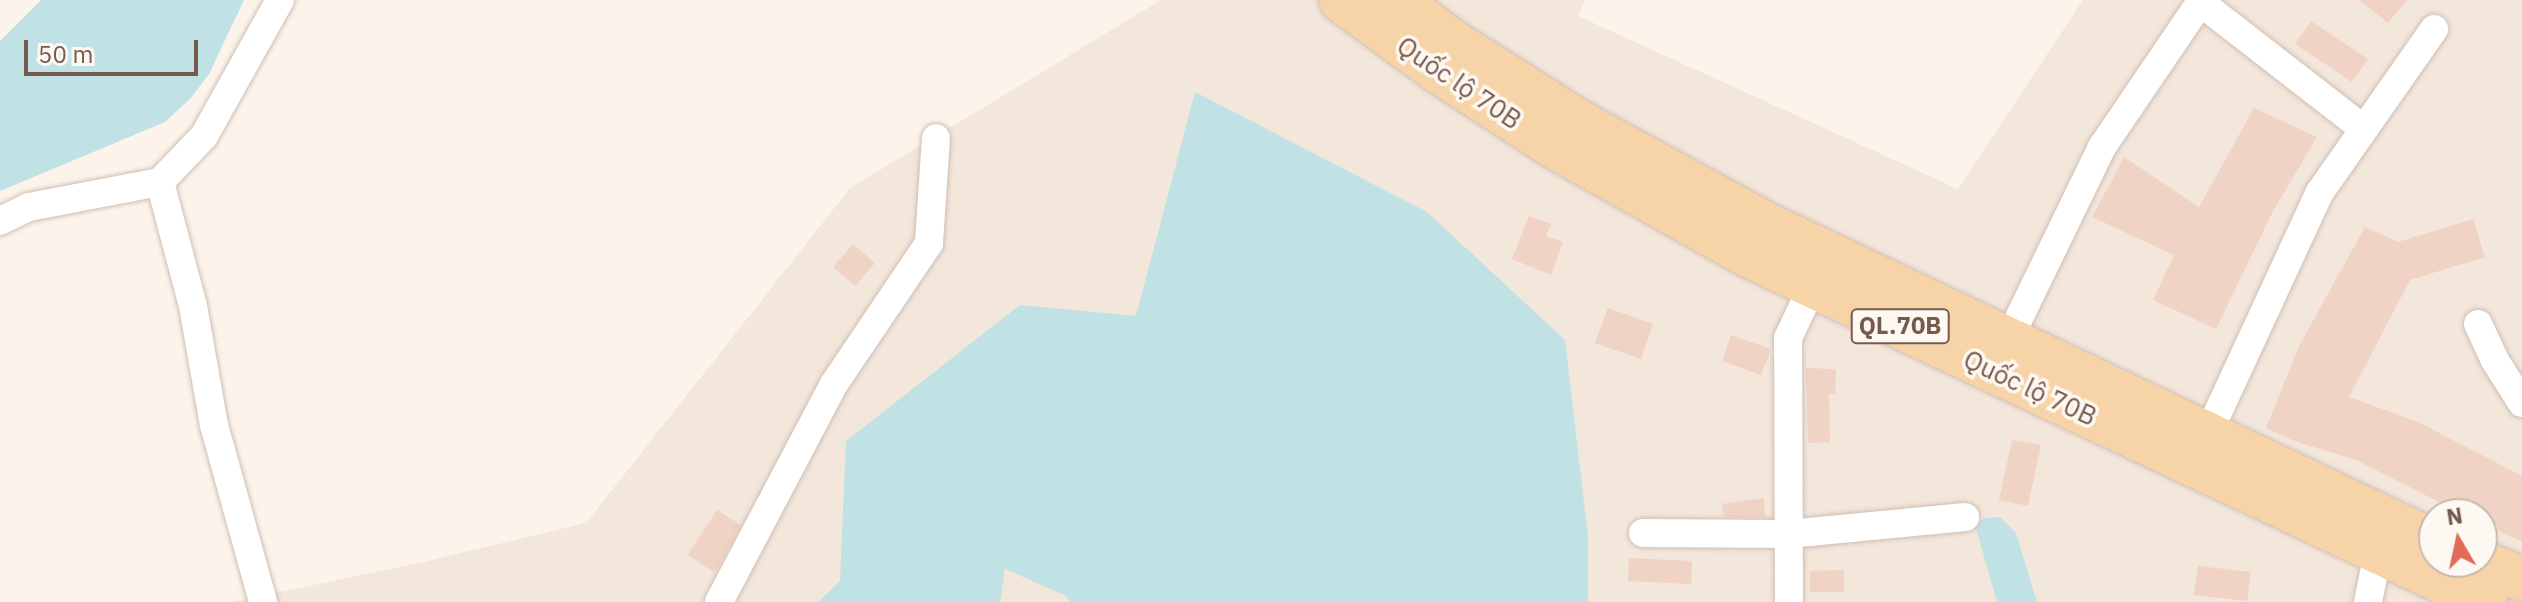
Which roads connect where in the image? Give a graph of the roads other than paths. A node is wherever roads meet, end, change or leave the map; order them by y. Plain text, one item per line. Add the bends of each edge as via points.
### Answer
1 (280, 0) edge
2 (1341, 0) edge
3 (1396, 0) edge
4 (2201, 1) edge
5 (2434, 29) dead end
6 (2364, 129) junction
7 (936, 138) dead end
8 (160, 182) junction
9 (0, 221) edge
10 (1813, 285) junction
11 (2478, 324) dead end
12 (2011, 360) junction
13 (2522, 403) edge
14 (2208, 434) junction
15 (1965, 517) dead end
16 (1643, 533) dead end
17 (1789, 534) junction
18 (2418, 534) edge
19 (2378, 553) junction
20 (2498, 569) edge
21 (2522, 579) edge
22 (263, 602) edge
23 (719, 602) edge
24 (1789, 602) edge
25 (2368, 602) edge
26 (2486, 602) edge

1 - 8 street via 204,136
2 - 10 main road, Quốc lộ 70B / QL.70B via 1552,145
3 - 12 main road, Quốc lộ 70B / QL.70B via 1577,121
4 - 6 street
4 - 12 street via 2102,147
5 - 6 street
6 - 14 street via 2320,192
7 - 23 street via 929,243 834,384
8 - 9 street via 29,207
8 - 22 street via 193,306 214,425
10 - 12 main road, Quốc lộ 70B / QL.70B
10 - 17 street via 1788,338
11 - 13 street
12 - 14 main road, Quốc lộ 70B / QL.70B
12 - 19 main road, Quốc lộ 70B / QL.70B
14 - 18 main road, Quốc lộ 70B / QL.70B
15 - 17 street
16 - 17 street
17 - 24 street
19 - 25 street
19 - 26 main road, Quốc lộ 70B / QL.70B
20 - 21 main road

